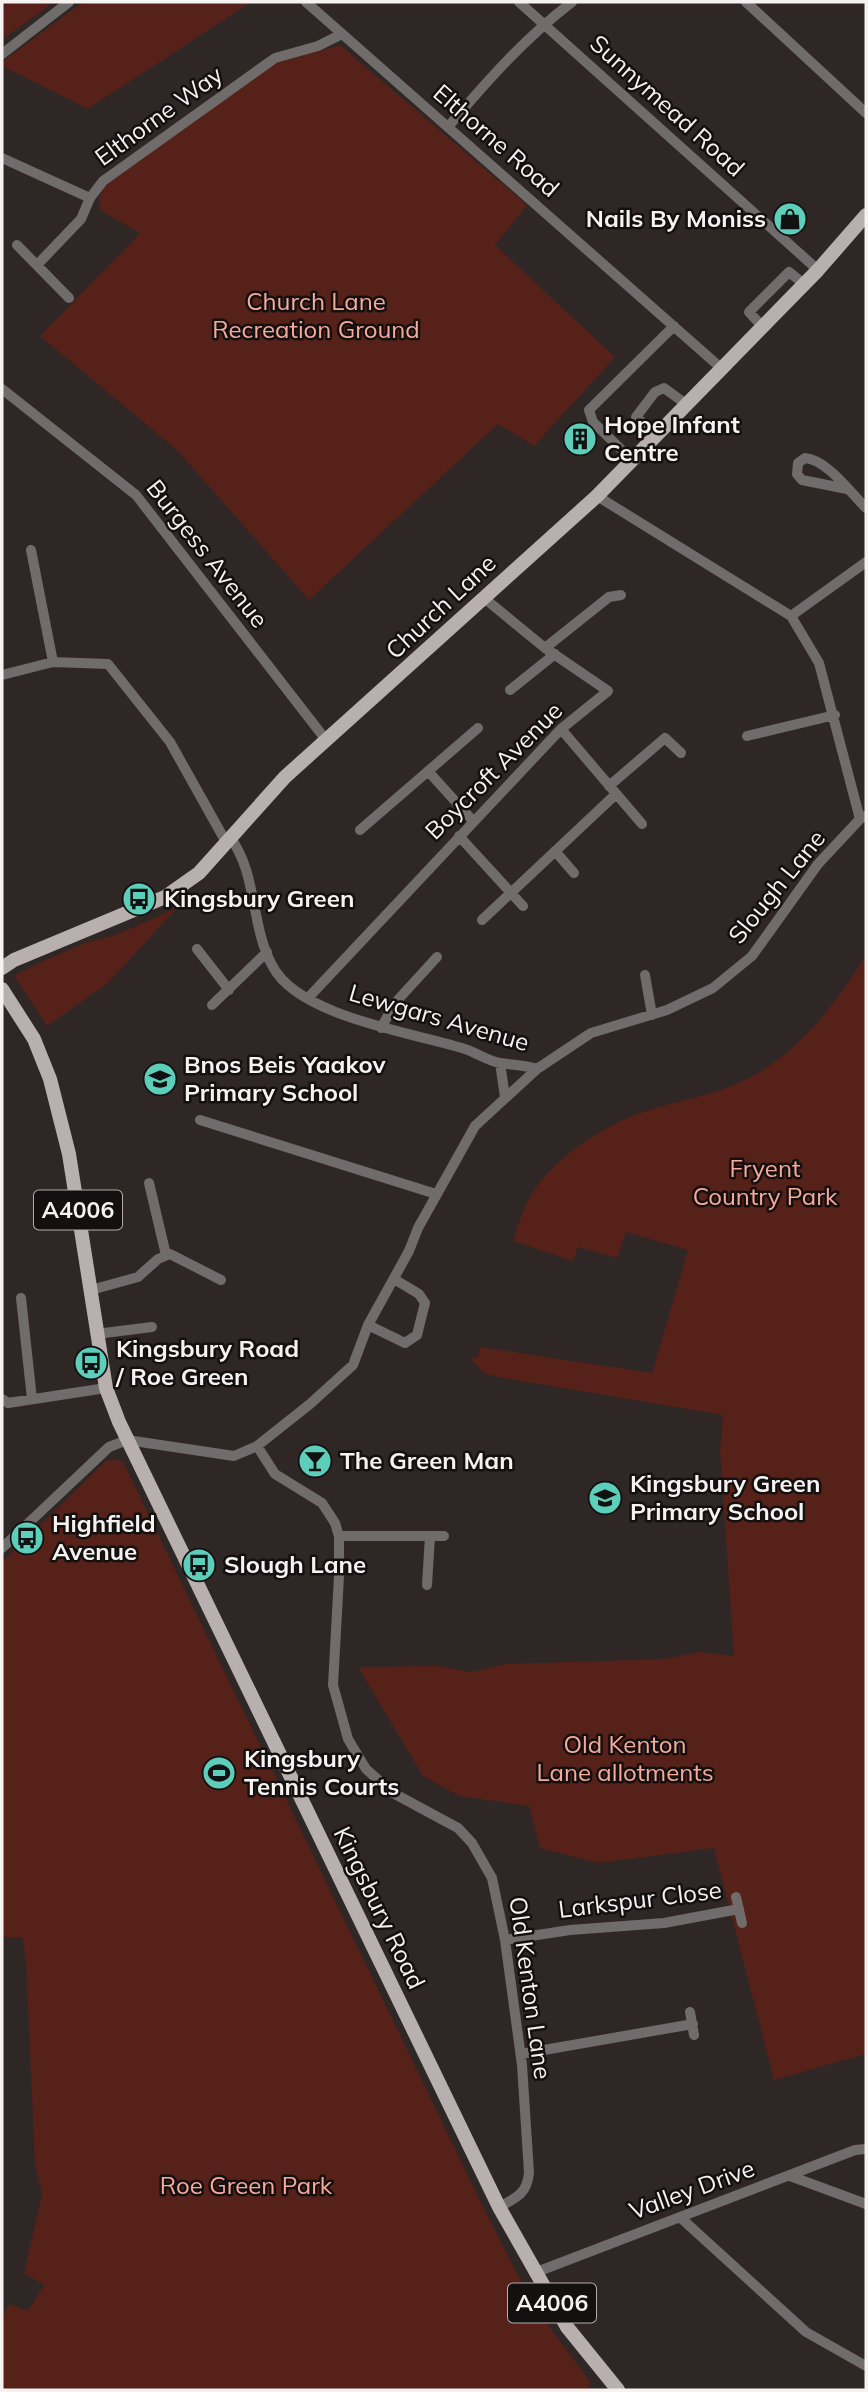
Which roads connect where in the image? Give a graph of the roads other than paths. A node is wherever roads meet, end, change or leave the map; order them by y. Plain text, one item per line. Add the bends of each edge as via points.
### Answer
1 (69, 2) edge
2 (306, 2) edge
3 (519, 2) edge
4 (572, 2) edge
5 (746, 2) edge
6 (544, 23) junction
7 (342, 34) junction
8 (2, 54) edge
9 (866, 113) edge
10 (448, 127) junction
11 (2, 158) edge
12 (90, 198) junction
13 (866, 215) edge
14 (17, 246) dead end
15 (37, 265) junction
16 (818, 270) junction
17 (69, 298) dead end
18 (674, 326) junction
19 (721, 368) junction
20 (2, 389) edge
21 (687, 404) junction
22 (658, 435) junction
23 (633, 461) junction
24 (847, 489) dead end
25 (597, 496) junction
26 (866, 508) edge
27 (31, 551) dead end
28 (866, 562) edge
29 (621, 595) dead end
30 (484, 598) junction
31 (792, 616) junction
32 (550, 651) junction
33 (53, 662) junction
34 (2, 675) edge
35 (510, 690) dead end
36 (835, 715) junction
37 (478, 728) dead end
38 (561, 729) junction
39 (747, 736) dead end
40 (326, 740) junction
41 (681, 753) dead end
42 (428, 771) junction
43 (613, 790) junction
44 (863, 818) edge
45 (472, 821) junction
46 (642, 824) dead end
47 (360, 830) dead end
48 (458, 836) junction
49 (228, 839) junction
50 (555, 852) junction
51 (574, 873) dead end
52 (511, 893) junction
53 (523, 906) dead end
54 (482, 920) dead end
55 (197, 949) dead end
56 (267, 952) junction
57 (437, 957) dead end
58 (2, 968) edge
59 (645, 975) dead end
60 (2, 989) edge
61 (229, 990) junction
62 (308, 998) junction
63 (212, 1005) dead end
64 (652, 1015) junction
65 (382, 1028) junction
66 (500, 1063) junction
67 (537, 1069) junction
68 (505, 1097) junction
69 (201, 1120) dead end
70 (149, 1183) dead end
71 (436, 1194) junction
72 (166, 1255) junction
73 (394, 1279) junction
74 (221, 1280) dead end
75 (92, 1290) junction
76 (21, 1298) dead end
77 (368, 1325) junction
78 (152, 1328) dead end
79 (96, 1334) junction
80 (106, 1388) junction
81 (2, 1399) edge
82 (32, 1399) junction
83 (127, 1440) junction
84 (257, 1446) junction
85 (339, 1536) junction
86 (430, 1536) junction
87 (444, 1536) dead end
88 (2, 1548) edge
89 (427, 1585) dead end
90 (736, 1897) dead end
91 (739, 1909) junction
92 (742, 1923) dead end
93 (505, 1940) junction
94 (690, 2012) dead end
95 (521, 2054) junction
96 (866, 2149) edge
97 (790, 2176) junction
98 (866, 2204) edge
99 (499, 2207) junction
100 (682, 2219) junction
101 (534, 2273) junction
102 (866, 2366) edge
103 (618, 2390) edge

1 - 8 street
2 - 7 street, Elthorne Road
3 - 6 street, Sunnymead Road
4 - 6 street
5 - 9 street
6 - 10 street
6 - 16 street, Sunnymead Road
7 - 10 street, Elthorne Road
7 - 12 street, Elthorne Way via 275,58 103,181
10 - 18 street, Elthorne Road
11 - 12 street, Elthorne Way
12 - 15 street via 81,219
13 - 16 main road, Church Lane
14 - 15 street
15 - 17 street
16 - 19 main road, Church Lane
18 - 19 street, Elthorne Road
18 - 23 street via 589,410 593,422
19 - 21 main road, Church Lane
20 - 40 street, Burgess Avenue via 136,495
21 - 22 main road, Church Lane
21 - 22 street via 664,388 656,391 636,417
22 - 23 main road, Church Lane
23 - 25 main road, Church Lane
24 - 26 street
25 - 30 main road, Church Lane
25 - 31 street, Slough Lane
27 - 33 street
28 - 31 street
29 - 32 street via 609,597
30 - 32 street, Boycroft Avenue
30 - 40 main road, Church Lane
31 - 36 street, Slough Lane via 820,663
32 - 35 street
32 - 38 street, Boycroft Avenue via 608,691
33 - 34 street, Lewgars Avenue
33 - 49 street, Lewgars Avenue via 108,664 170,742
36 - 39 street
36 - 44 street, Slough Lane
37 - 42 street
38 - 43 street
38 - 45 street, Boycroft Avenue
40 - 49 main road, Church Lane via 265,796
41 - 43 street via 665,738
42 - 45 street
42 - 47 street
43 - 46 street
43 - 50 street
44 - 64 street, Slough Lane via 818,864 752,956 713,988
45 - 48 street, Boycroft Avenue
48 - 52 street
48 - 62 street, Boycroft Avenue
49 - 56 street, Lewgars Avenue via 244,859
49 - 58 main road, Church Lane via 199,873 170,895
50 - 51 street
50 - 52 street
52 - 53 street
52 - 54 street
55 - 61 street
56 - 61 street
56 - 62 street, Lewgars Avenue via 279,977
57 - 65 street via 395,1003
59 - 64 street
60 - 75 main road, Kingsbury Road / A4006 via 34,1039 50,1079 69,1154
61 - 63 street
62 - 65 street, Lewgars Avenue
64 - 67 street, Slough Lane via 591,1033
65 - 66 street, Lewgars Avenue
66 - 67 street, Lewgars Avenue
66 - 68 street
67 - 68 street, Slough Lane
68 - 71 street, Slough Lane via 475,1126
69 - 71 street
70 - 72 street
71 - 73 street, Slough Lane
72 - 74 street
72 - 75 street via 138,1277
73 - 77 street, Slough Lane
73 - 77 street via 425,1303 417,1335 405,1343
75 - 79 main road, Kingsbury Road / A4006
76 - 82 street
77 - 84 street, Slough Lane via 353,1365
78 - 79 street
79 - 80 main road, Kingsbury Road / A4006
80 - 82 street
80 - 83 main road, Kingsbury Road / A4006
81 - 82 street via 8,1403
83 - 84 street, Slough Lane via 234,1457
83 - 88 street via 90,1462
83 - 99 main road, Kingsbury Road / A4006
84 - 85 street, Old Kenton Lane via 275,1474 323,1503
85 - 86 street
85 - 93 street, Old Kenton Lane via 333,1685 348,1739 366,1769 393,1793 457,1828 472,1843 492,1878
86 - 87 street
86 - 89 street
90 - 91 street, Larkspur Close
91 - 92 street, Larkspur Close
91 - 93 street, Larkspur Close via 664,1923
93 - 95 street, Old Kenton Lane
94 - 95 street via 694,2029 648,2029
95 - 99 street, Old Kenton Lane via 528,2185 522,2195
96 - 97 street, Valley Drive
97 - 98 street
97 - 100 street, Valley Drive
99 - 101 main road, Kingsbury Road / A4006
100 - 101 street, Valley Drive
100 - 102 street via 806,2332
101 - 103 main road, Kingsbury Road / A4006 via 567,2327

